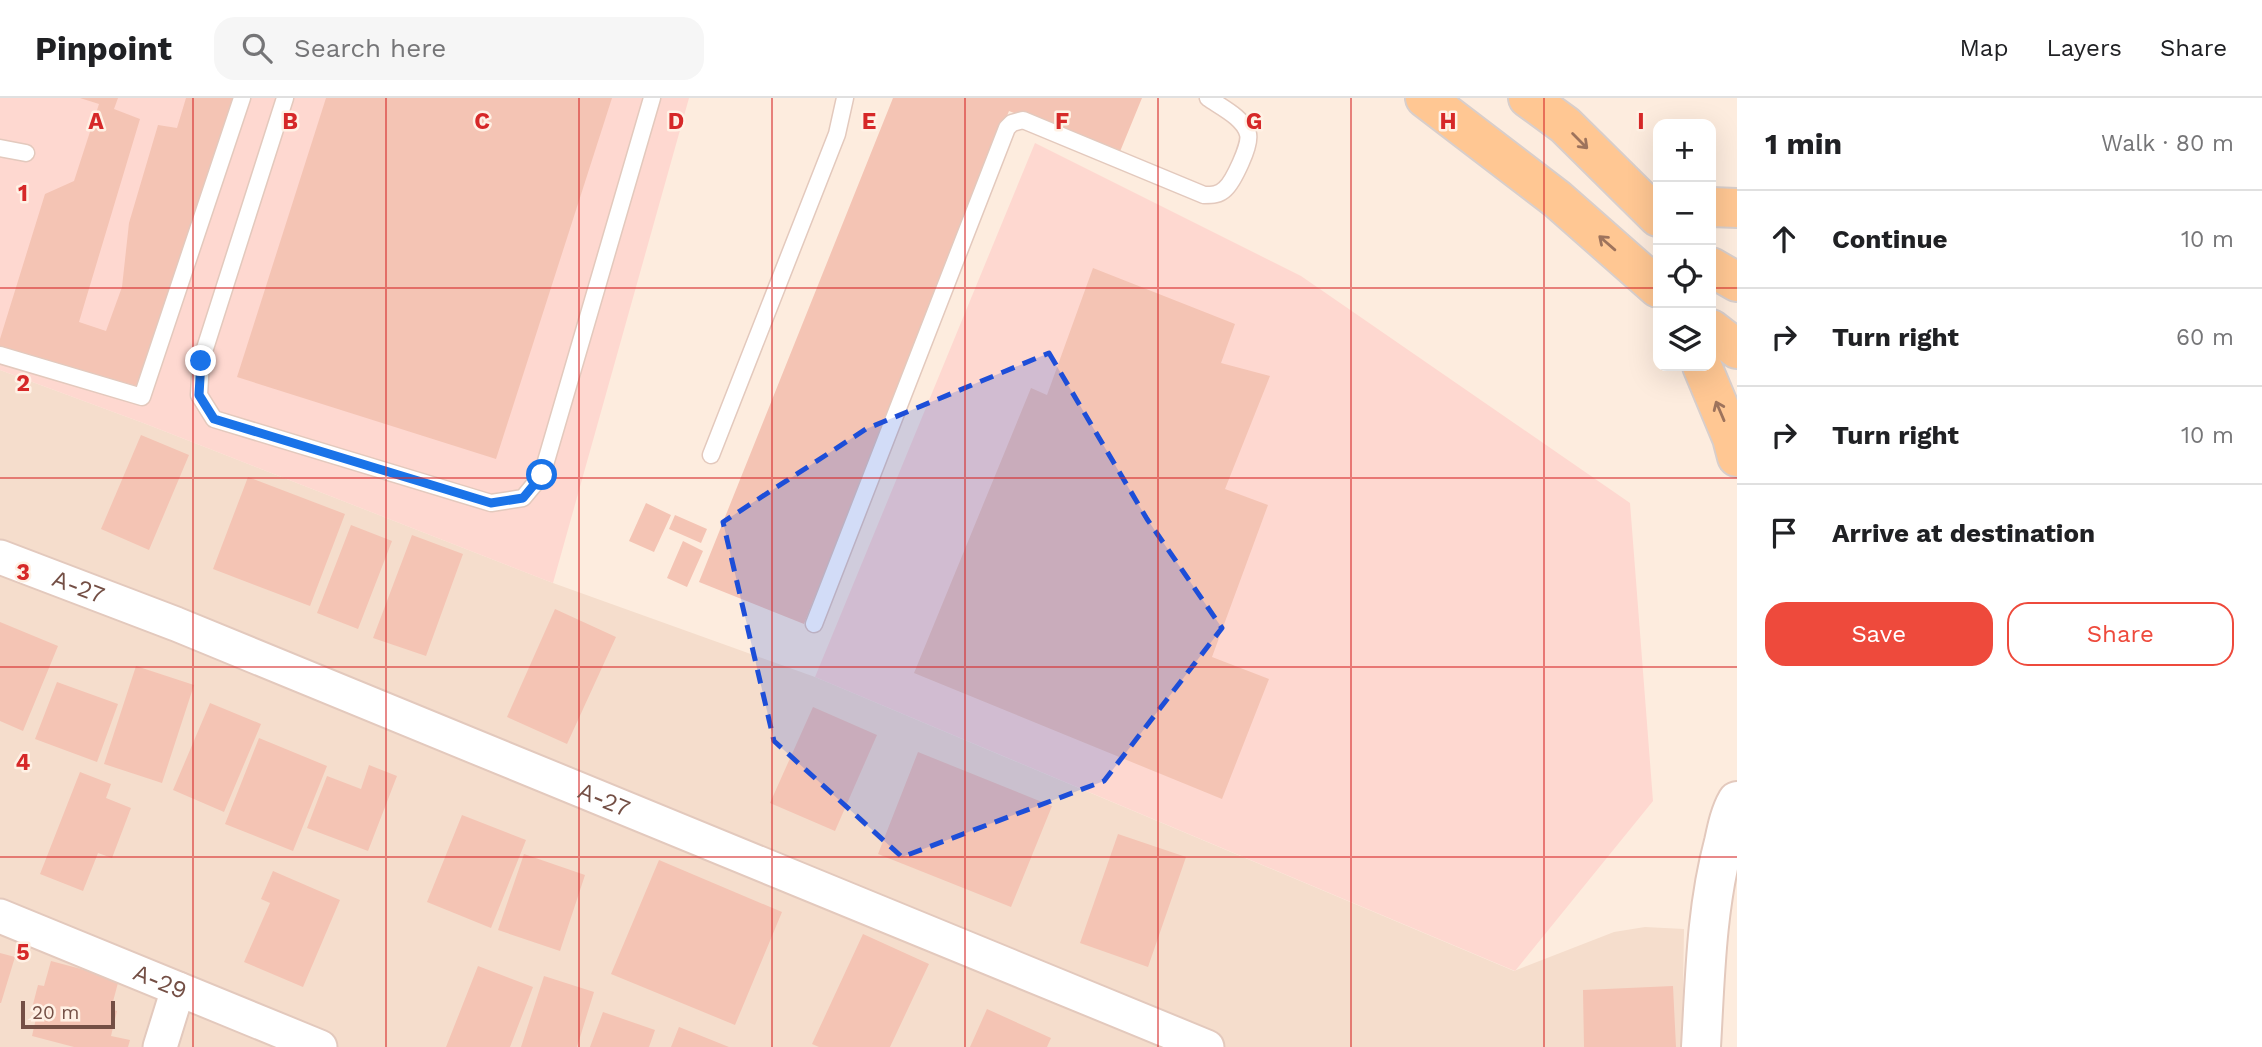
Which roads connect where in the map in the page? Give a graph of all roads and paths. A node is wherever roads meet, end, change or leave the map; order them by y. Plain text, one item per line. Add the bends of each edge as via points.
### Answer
1 (242, 98) edge
2 (285, 98) edge
3 (652, 98) edge
4 (845, 98) edge
5 (1208, 98) edge
6 (1425, 98) edge
7 (1532, 99) edge
8 (0, 148) edge
9 (26, 153) dead end
10 (1716, 207) edge
11 (1737, 208) edge
12 (1653, 209) edge
13 (1716, 270) edge
14 (1737, 282) edge
15 (1653, 284) edge
16 (1716, 333) edge
17 (1737, 349) edge
18 (0, 355) edge
19 (1704, 371) edge
20 (711, 455) dead end
21 (1737, 457) edge
22 (0, 557) edge
23 (814, 624) dead end
24 (1737, 801) edge
25 (0, 916) edge
26 (178, 989) junction
27 (160, 1047) edge
28 (320, 1047) edge
29 (1207, 1047) edge
30 (1701, 1047) edge

1 - 18 lane via 142,397
2 - 3 lane via 201,361 199,395 214,419 491,503 523,498 542,475
4 - 20 lane via 836,134
5 - 23 lane via 1241,121 1248,134 1248,146 1227,188 1218,194 1205,195 1024,120 1007,128
15 -> 6 main road via 1557,199
7 -> 12 main road
8 - 9 lane
10 - 11 main road
13 - 14 main road
16 - 17 main road
21 -> 19 main road
22 - 29 street, A-27 via 201,634
24 - 30 street via 1716,872
25 - 26 street, A-29
26 - 27 street
26 - 28 street, A-29

